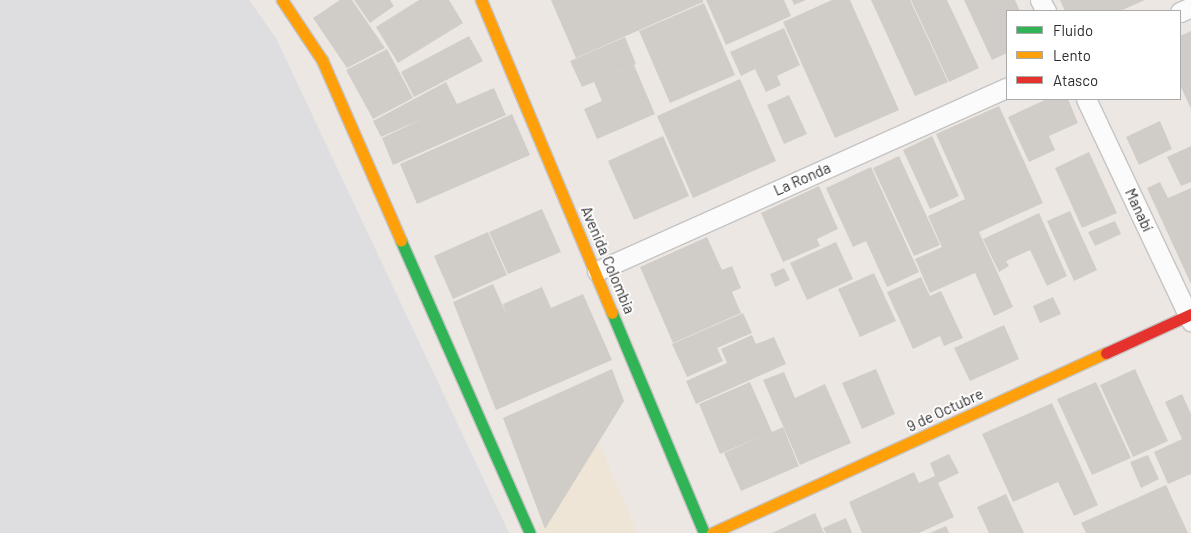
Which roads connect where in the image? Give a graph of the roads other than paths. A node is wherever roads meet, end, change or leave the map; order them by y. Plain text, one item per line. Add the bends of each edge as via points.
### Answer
1 (282, 0) edge
2 (481, 0) edge
3 (1006, 88) edge
4 (1086, 100) edge
5 (597, 271) junction
6 (1190, 317) edge
7 (530, 533) edge
8 (704, 533) edge
9 (712, 533) edge

1 - 7 street via 322,60
2 - 5 street, Avenida Colombia
3 - 5 street, La Ronda
4 - 6 street, Manabí
5 - 8 street, Avenida Colombia
6 - 9 street, 9 de Octubre

